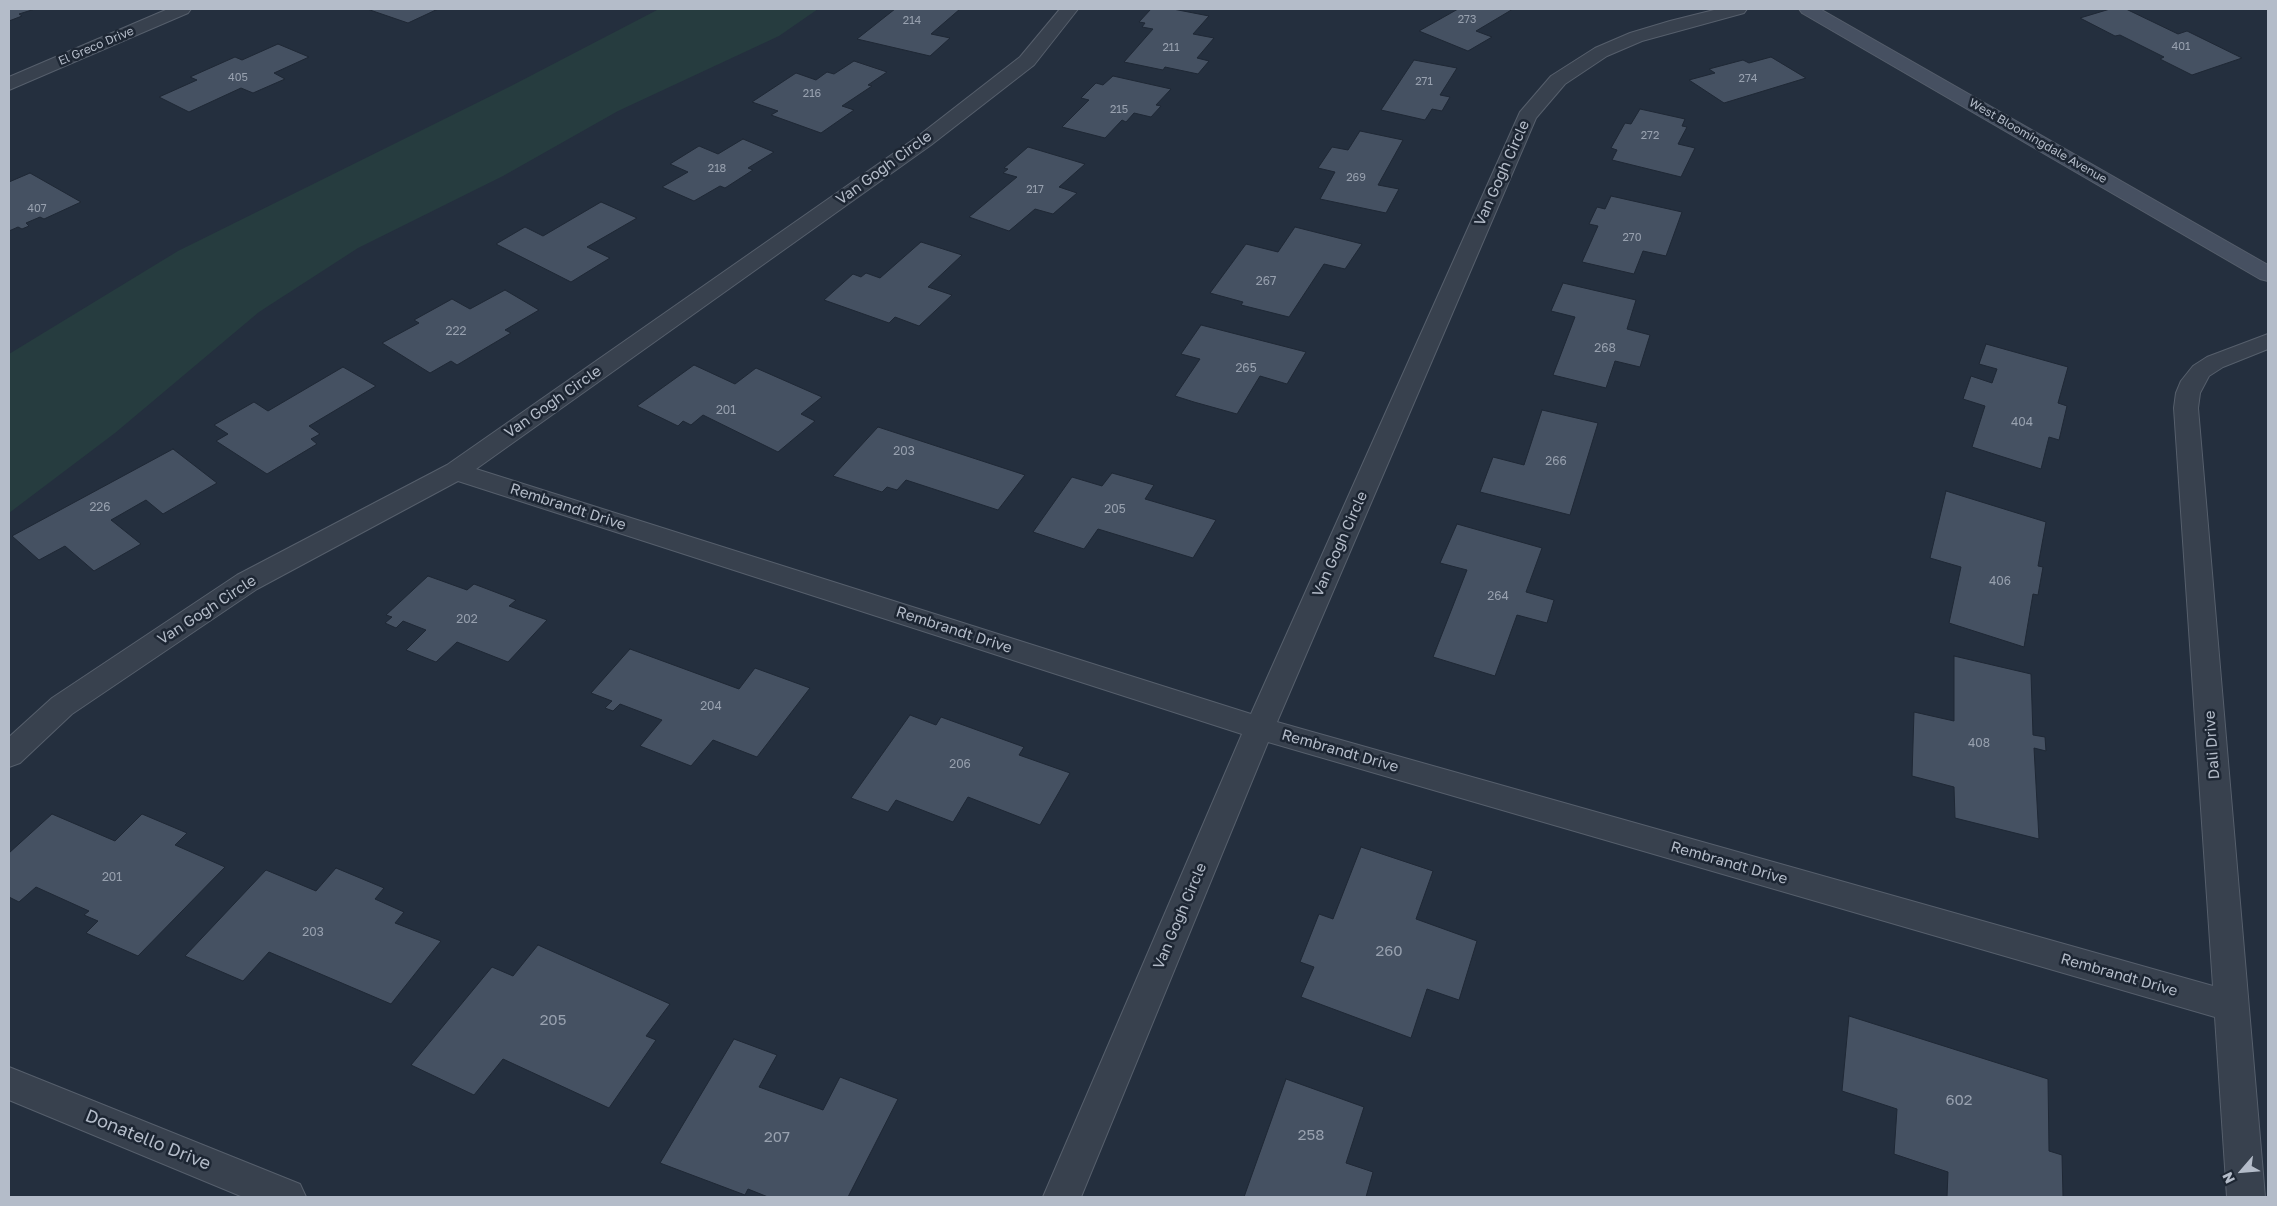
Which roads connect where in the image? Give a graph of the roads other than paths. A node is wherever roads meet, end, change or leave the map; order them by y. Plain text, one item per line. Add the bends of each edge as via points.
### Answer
1 (182, 9) edge
2 (1069, 9) edge
3 (1738, 9) edge
4 (1808, 9) edge
5 (9, 84) edge
6 (2268, 274) edge
7 (2268, 341) edge
8 (456, 471) junction
9 (1260, 728) junction
10 (9, 755) edge
11 (2232, 1007) junction
12 (9, 1083) edge
13 (286, 1197) edge
14 (1062, 1197) edge
15 (2246, 1197) edge

1 - 5 street, El Greco Drive
2 - 8 street, Van Gogh Circle via 1026,61 924,141
3 - 9 street, Van Gogh Circle via 1644,35 1601,52 1558,80 1527,116
4 - 6 main road, West Bloomingdale Avenue
7 - 11 street, Dali Drive via 2201,371 2188,393 2186,408
8 - 9 street, Rembrandt Drive
8 - 10 street, Van Gogh Circle via 247,582 62,706
9 - 11 street, Rembrandt Drive
9 - 14 street, Van Gogh Circle
11 - 15 street, Dali Drive
12 - 13 street, Donatello Drive

